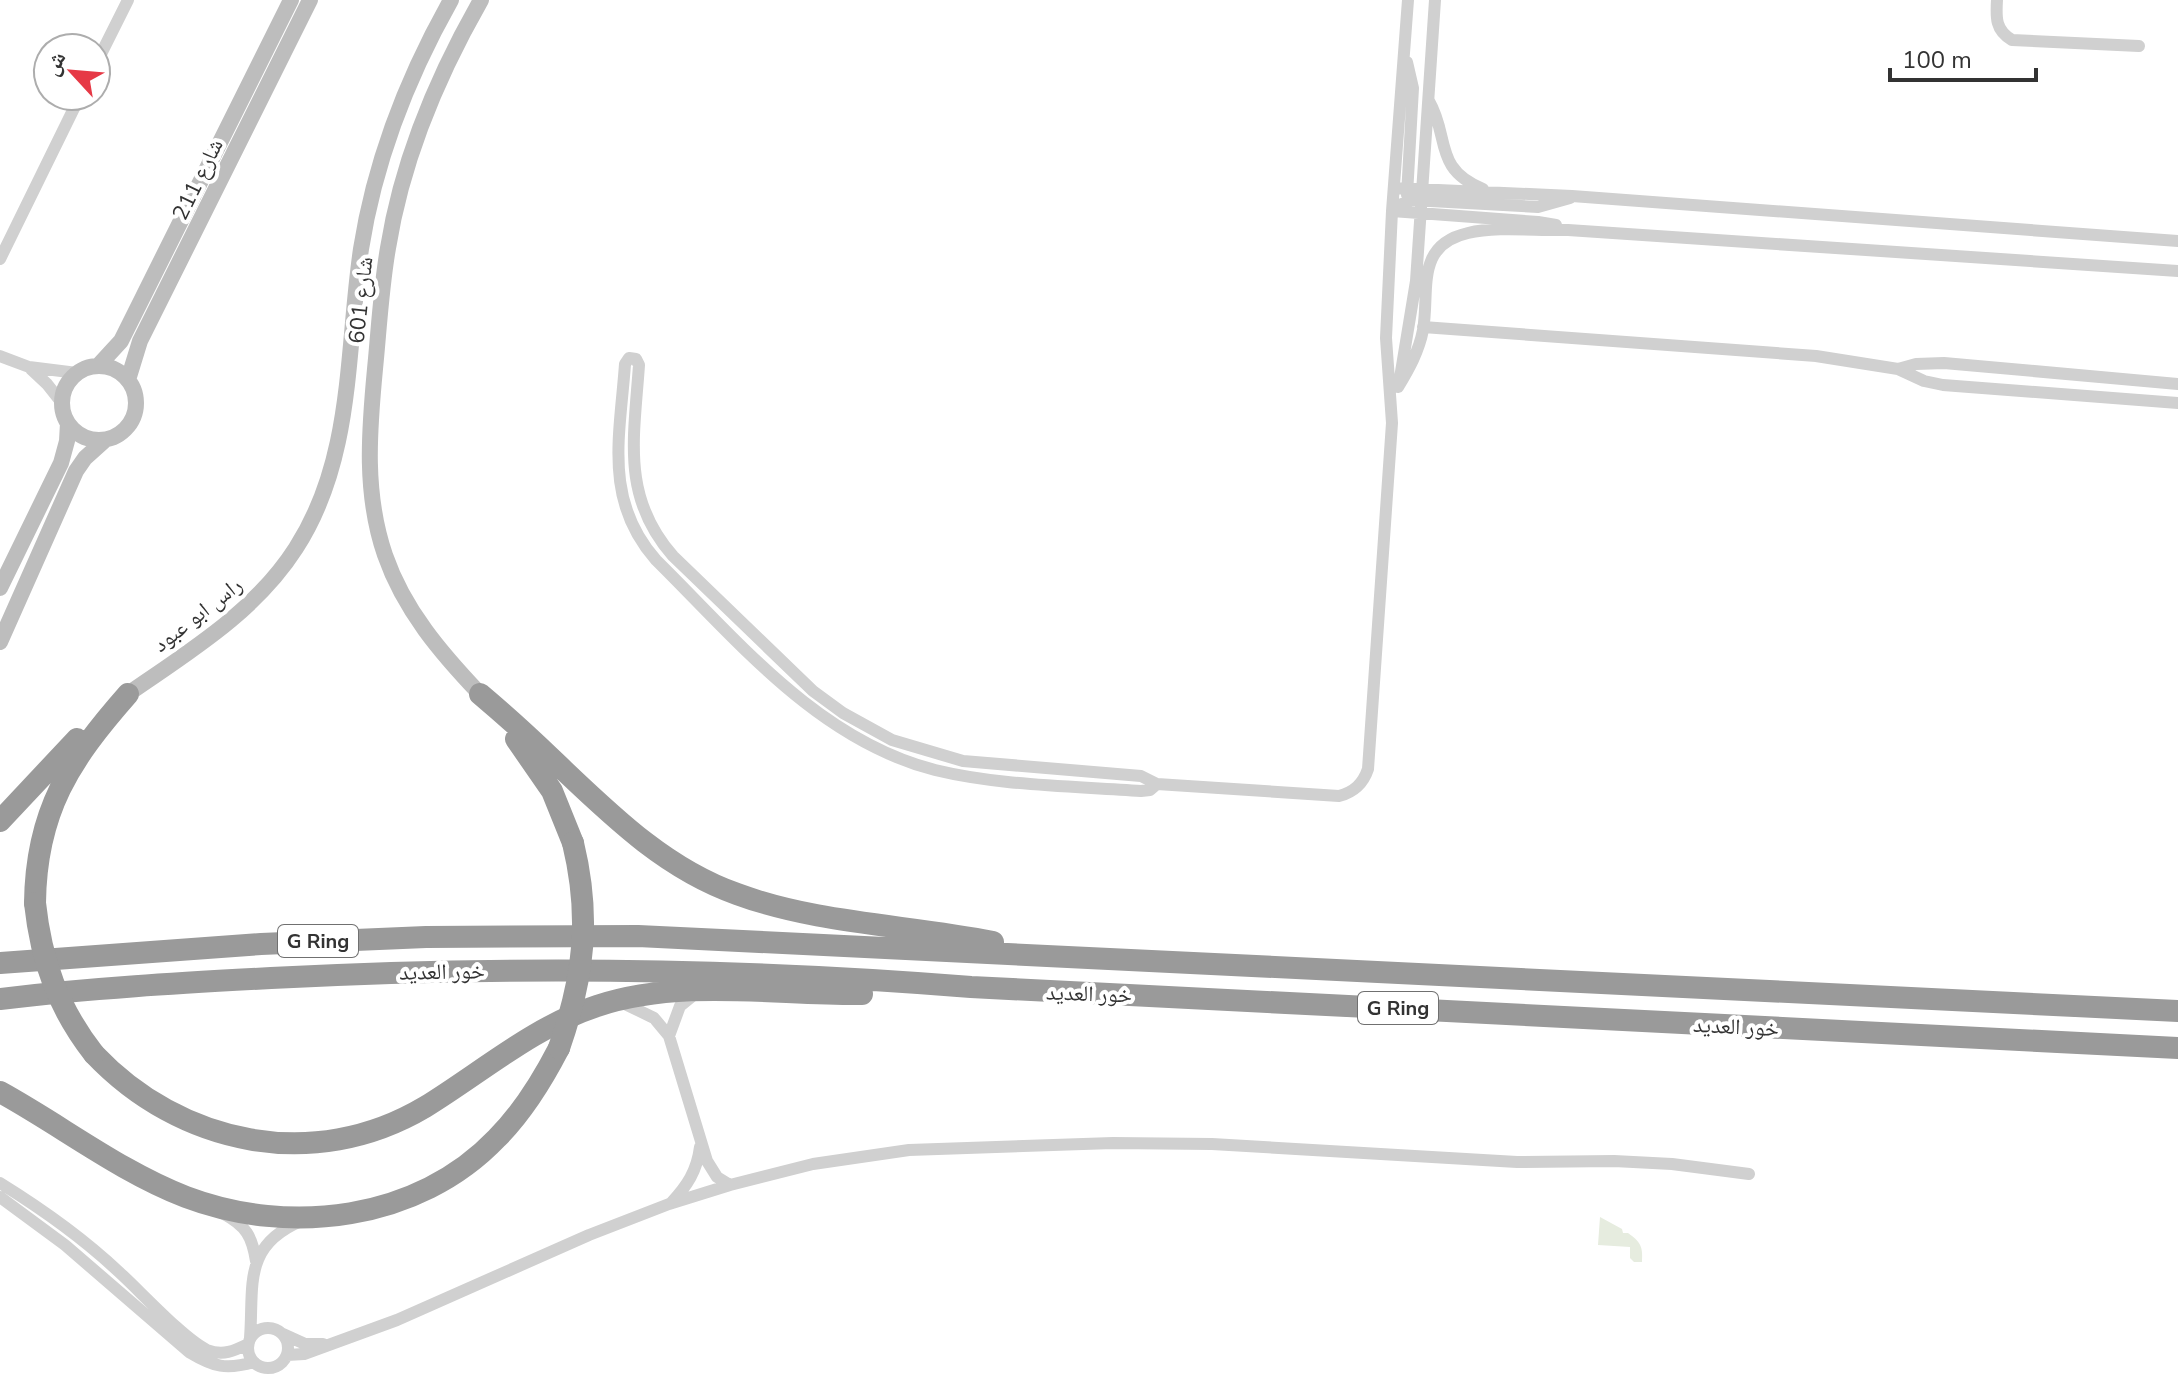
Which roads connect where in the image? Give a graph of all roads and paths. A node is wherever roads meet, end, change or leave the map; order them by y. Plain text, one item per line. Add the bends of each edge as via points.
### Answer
1 (128, 0) edge
2 (291, 0) edge
3 (310, 0) edge
4 (451, 0) edge
5 (481, 0) edge
6 (1408, 0) edge
7 (1435, 0) edge
8 (1997, 0) edge
9 (112, 32) edge
10 (2139, 46) dead end
11 (1404, 56) junction
12 (1428, 99) junction
13 (72, 112) edge
14 (1394, 188) junction
15 (1490, 191) junction
16 (1572, 196) junction
17 (1415, 198) junction
18 (1392, 211) junction
19 (1568, 230) junction
20 (2178, 241) edge
21 (0, 259) edge
22 (2178, 271) edge
23 (1423, 327) junction
24 (0, 356) edge
25 (98, 366) junction
26 (29, 367) junction
27 (1898, 369) junction
28 (77, 373) junction
29 (128, 380) junction
30 (347, 383) joint
31 (2178, 384) edge
32 (1398, 387) junction
33 (62, 403) junction
34 (2178, 403) edge
35 (68, 423) junction
36 (1392, 423) junction
37 (105, 440) junction
38 (0, 588) edge
39 (0, 642) edge
40 (128, 694) junction
41 (480, 694) junction
42 (1157, 784) junction
43 (0, 821) edge
44 (1065, 958) junction
45 (0, 963) edge
46 (907, 982) junction
47 (699, 991) junction
48 (2178, 996) edge
49 (0, 999) edge
50 (616, 1000) junction
51 (2047, 1004) junction
52 (2178, 1011) edge
53 (669, 1036) junction
54 (2092, 1045) junction
55 (2178, 1048) edge
56 (2178, 1059) edge
57 (0, 1092) edge
58 (701, 1140) junction
59 (1749, 1174) dead end
60 (0, 1183) edge
61 (730, 1185) junction
62 (0, 1197) edge
63 (206, 1203) junction
64 (669, 1204) junction
65 (312, 1217) junction
66 (256, 1261) junction
67 (252, 1304) junction
68 (280, 1332) junction
69 (249, 1341) junction
70 (326, 1344) junction
71 (287, 1355) junction
72 (254, 1362) junction

1 - 9 street
2 - 25 main road, شارع 211 via 121,341
3 - 29 main road, شارع 211 via 140,341
4 - 30 main road, شارع 601 via 416,67 380,165 361,247
5 - 41 main road, شارع 601 via 417,133 396,206 369,434 372,491 386,556 414,615
6 - 11 street
7 - 12 street
8 - 10 street via 1998,26 2012,40
11 - 14 street
11 - 17 street via 1413,88
12 - 15 street via 1450,163 1472,184
12 - 17 street
13 - 21 street
14 - 17 street
14 - 18 street
15 - 16 street
15 - 17 street
16 - 17 street via 1538,207
16 - 20 street
17 - 18 street
17 - 19 street
17 - 32 street via 1415,291
18 - 36 street via 1386,348
19 - 22 street
19 - 23 street via 1468,233 1449,241 1433,256 1425,276
23 - 27 street via 1816,356
23 - 32 street
24 - 26 street
25 - 28 main road
25 - 29 main road via 115,369
26 - 28 street
26 - 33 street
27 - 31 street via 1934,363
27 - 34 street via 1943,385
28 - 33 main road
29 - 37 main road via 136,399 132,420
30 - 40 main road, راس ابو عبود via 333,469 311,522 276,576 227,624
32 - 36 street
33 - 35 main road
35 - 37 main road via 84,437
35 - 38 main road via 61,463
36 - 42 street via 1368,769 1361,784 1347,794 1331,796
37 - 39 main road via 76,471
40 - 43 highway via 96,719
40 - 50 highway, bridge via 78,755 50,809 41,837 35,903 49,975 70,1020 112,1073 143,1097 200,1128 255,1141 310,1142 368,1132 424,1107 550,1026
41 - 44 highway via 627,829 710,884 807,913 936,931
41 - 65 highway, bridge via 536,765 573,843 585,922 576,998 559,1048 495,1141 435,1185 402,1200 371,1210
42 - 42 street via 1141,776 950,759 892,740 827,703 652,530 633,465 639,365 632,357 626,361 617,464 620,493 634,531 656,560 813,711 870,745 953,774 1141,791
44 - 45 highway, خور العديد / G Ring via 638,936 426,937
44 - 51 highway, خور العديد / G Ring
46 - 47 highway via 863,994
46 - 49 highway, خور العديد / G Ring via 618,970 412,971
46 - 54 highway, خور العديد / G Ring
47 - 50 highway
47 - 53 street via 680,1006
48 - 51 highway
50 - 53 street via 654,1018
51 - 52 highway, خور العديد / G Ring
53 - 58 street
54 - 55 highway, خور العديد / G Ring
54 - 56 highway
57 - 63 highway via 136,1173
58 - 61 street via 711,1168
58 - 64 street via 695,1170
59 - 61 street via 1628,1162 1517,1162 1146,1143 909,1150 813,1164
60 - 69 street via 94,1250 197,1344 230,1353
61 - 64 street
62 - 72 street via 65,1245 189,1352 222,1367
63 - 65 highway via 253,1214
63 - 66 street via 247,1230
64 - 70 street via 397,1320
65 - 66 street via 271,1240
66 - 67 street
67 - 68 street
67 - 69 street
68 - 69 street via 260,1330
68 - 70 street via 300,1343
68 - 71 street via 288,1344
69 - 72 street
70 - 71 street
71 - 72 street via 274,1367

